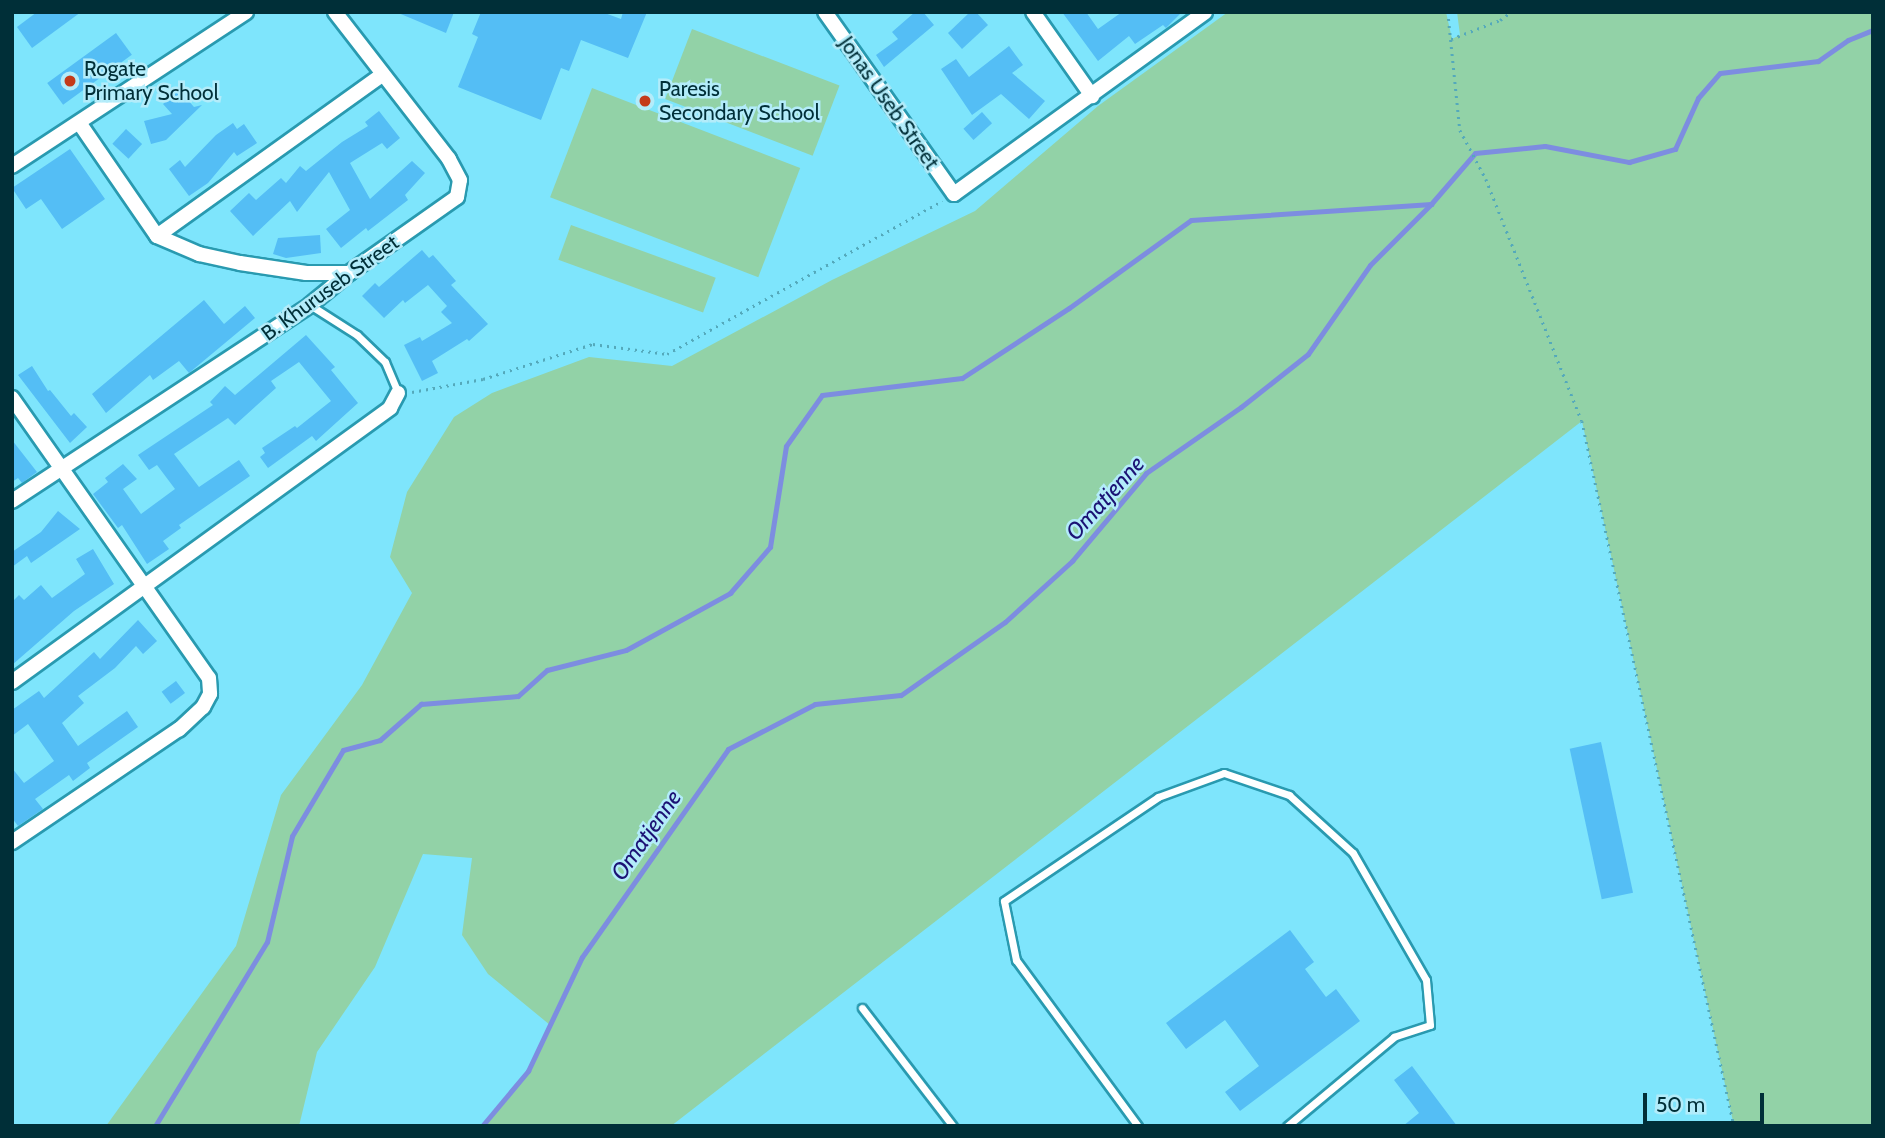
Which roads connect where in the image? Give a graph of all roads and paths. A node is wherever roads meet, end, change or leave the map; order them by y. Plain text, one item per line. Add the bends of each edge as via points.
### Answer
1 (246, 12) edge
2 (335, 12) edge
3 (825, 12) edge
4 (1033, 12) edge
5 (1205, 12) edge
6 (1448, 12) edge
7 (1511, 12) edge
8 (1451, 39) junction
9 (382, 75) junction
10 (1092, 96) junction
11 (80, 124) junction
12 (12, 166) edge
13 (954, 194) junction
14 (158, 236) junction
15 (349, 273) junction
16 (310, 305) junction
17 (398, 393) junction
18 (12, 398) edge
19 (62, 468) junction
20 (12, 500) edge
21 (147, 586) junction
22 (12, 682) edge
23 (12, 842) edge
24 (862, 1008) dead end
25 (953, 1126) edge
26 (1138, 1126) edge
27 (1287, 1126) edge
28 (1734, 1126) edge

1 - 11 street
2 - 9 street, B. Khuruseb Street
3 - 13 street, Jonas Useb Street
4 - 10 street
5 - 10 street
6 - 8 path
7 - 8 path
8 - 28 path via 1460,130 1486,179 1582,421
9 - 14 street
9 - 15 street, B. Khuruseb Street via 449,159 460,180 457,197
10 - 13 street
11 - 12 street
11 - 14 street
13 - 17 path via 667,354 593,344 483,379
14 - 15 street via 199,254 240,263 306,273
15 - 16 street, B. Khuruseb Street
16 - 17 lane via 357,335 385,362
16 - 19 street, B. Khuruseb Street
17 - 21 street via 390,408
18 - 19 street
19 - 20 street, B. Khuruseb Street
19 - 21 street
21 - 22 street
21 - 23 street via 209,678 210,694 179,729
24 - 25 lane
26 - 27 lane via 1016,960 1004,901 1158,797 1224,773 1289,795 1353,853 1426,980 1430,1025 1394,1037

